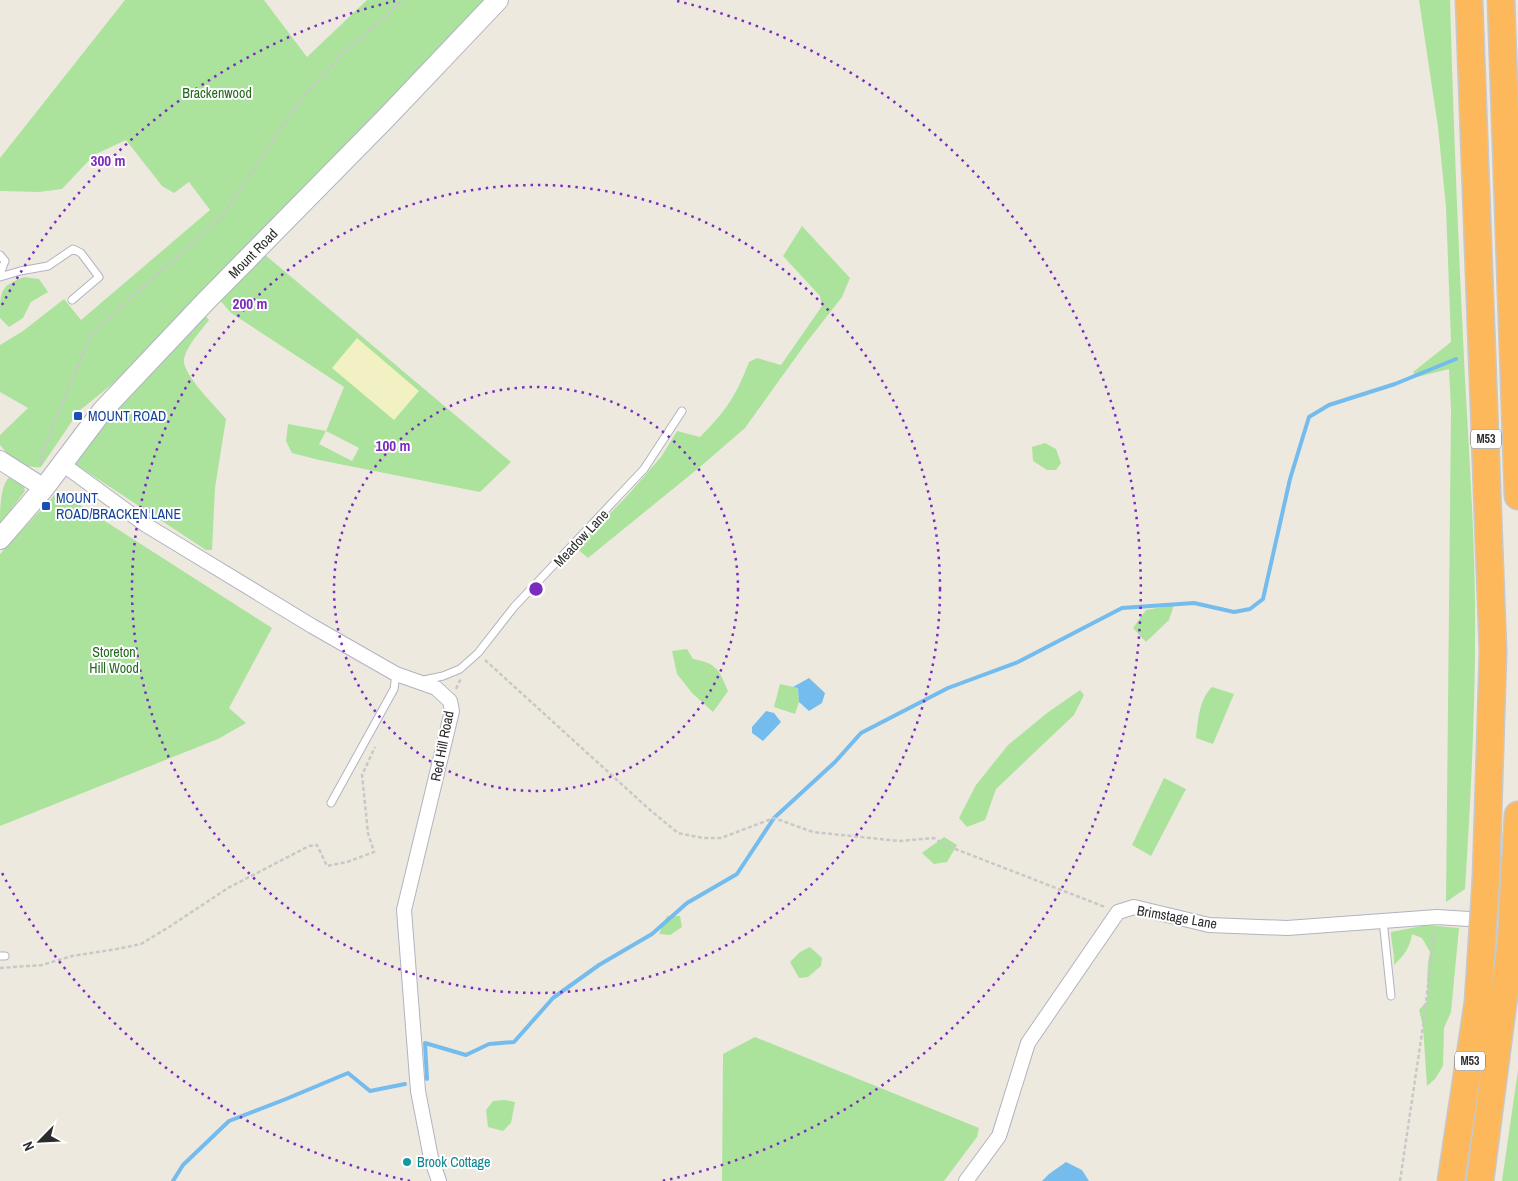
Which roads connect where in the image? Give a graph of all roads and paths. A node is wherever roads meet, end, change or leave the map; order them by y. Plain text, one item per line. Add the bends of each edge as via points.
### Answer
1 (404, 0) edge
2 (498, 0) edge
3 (1469, 0) edge
4 (1501, 0) edge
5 (0, 255) edge
6 (0, 274) edge
7 (0, 278) edge
8 (72, 300) dead end
9 (682, 411) dead end
10 (0, 460) edge
11 (62, 464) junction
12 (44, 488) junction
13 (1518, 496) edge
14 (0, 539) edge
15 (478, 653) junction
16 (396, 674) junction
17 (418, 682) junction
18 (450, 701) junction
19 (379, 739) dead end
20 (331, 803) dead end
21 (1518, 815) edge
22 (1118, 912) junction
23 (1437, 916) junction
24 (1383, 920) junction
25 (1514, 932) edge
26 (0, 968) edge
27 (1391, 996) dead end
28 (438, 1181) edge
29 (966, 1181) edge
30 (1400, 1181) edge
31 (1451, 1181) edge
32 (1480, 1181) edge

1 - 12 path via 338,58 296,106 221,218 91,335 42,454
2 - 11 main road, Mount Road via 103,410
3 - 31 highway, M53, bridge via 1493,652 1486,879 1478,1002
4 - 13 highway, M53
5 - 6 lane via 5,261
7 - 8 lane via 48,266 73,249 81,253 99,277
9 - 15 lane, Meadow Lane via 644,469 514,607
10 - 12 street
11 - 12 main road, Mount Road
11 - 16 street, Red Hill Road via 146,525
12 - 14 main road, Mount Road
15 - 17 lane, Meadow Lane via 460,669
15 - 18 path
15 - 22 path via 678,833 721,838 778,818 813,832 898,841 934,838
16 - 17 street, Red Hill Road
16 - 20 lane via 394,689
17 - 18 street, Red Hill Road via 436,688
18 - 28 street, Red Hill Road via 452,711 404,910 418,1091 430,1158
19 - 26 path via 362,775 368,833 374,852 327,866 317,845 309,846 228,888 141,944 72,956 42,965
21 - 25 highway, M53, bridge
22 - 24 street, Brimstage Lane via 1134,908 1209,925 1287,928
22 - 29 street, Brimstage Lane via 1028,1043 999,1136
23 - 24 street, Brimstage Lane
23 - 25 street, Brimstage Lane
23 - 30 path
24 - 27 lane
25 - 32 highway, M53

